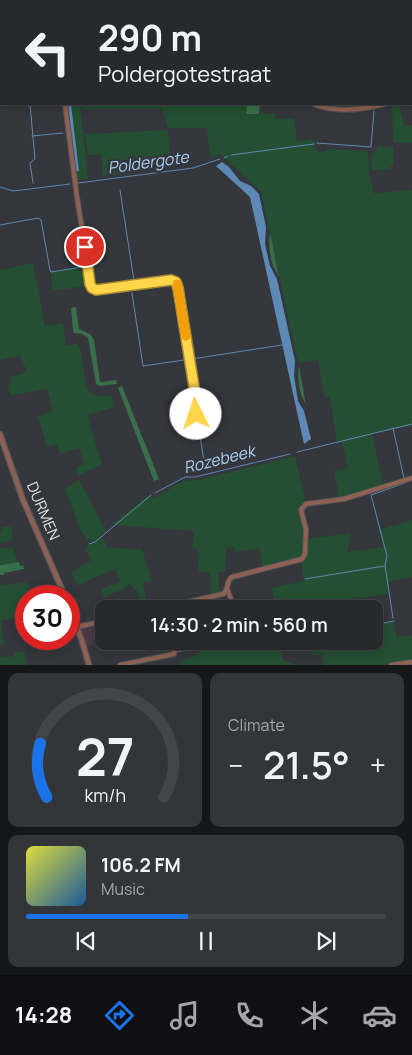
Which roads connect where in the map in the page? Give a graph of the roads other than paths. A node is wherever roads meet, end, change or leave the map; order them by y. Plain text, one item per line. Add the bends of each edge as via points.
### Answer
1 (66, 105) edge
2 (316, 105) edge
3 (380, 105) edge
4 (196, 402) dead end
5 (0, 434) edge
6 (412, 478) edge
7 (60, 585) edge
8 (227, 589) junction
9 (197, 600) edge
10 (231, 600) edge
11 (95, 623) edge
12 (80, 626) edge
13 (80, 636) edge
14 (176, 650) edge
15 (412, 662) edge
16 (89, 665) edge
17 (120, 665) edge
18 (392, 665) edge

1 - 4 street via 76,196 92,286 99,290 171,280 176,282
2 - 3 street via 334,110
5 - 7 street, DURMEN via 24,502
6 - 8 street via 344,499 306,504 301,510 306,529 302,559 232,577
8 - 9 street via 223,594
8 - 10 street
11 - 12 street
13 - 16 street
14 - 17 street via 174,654
15 - 18 street

